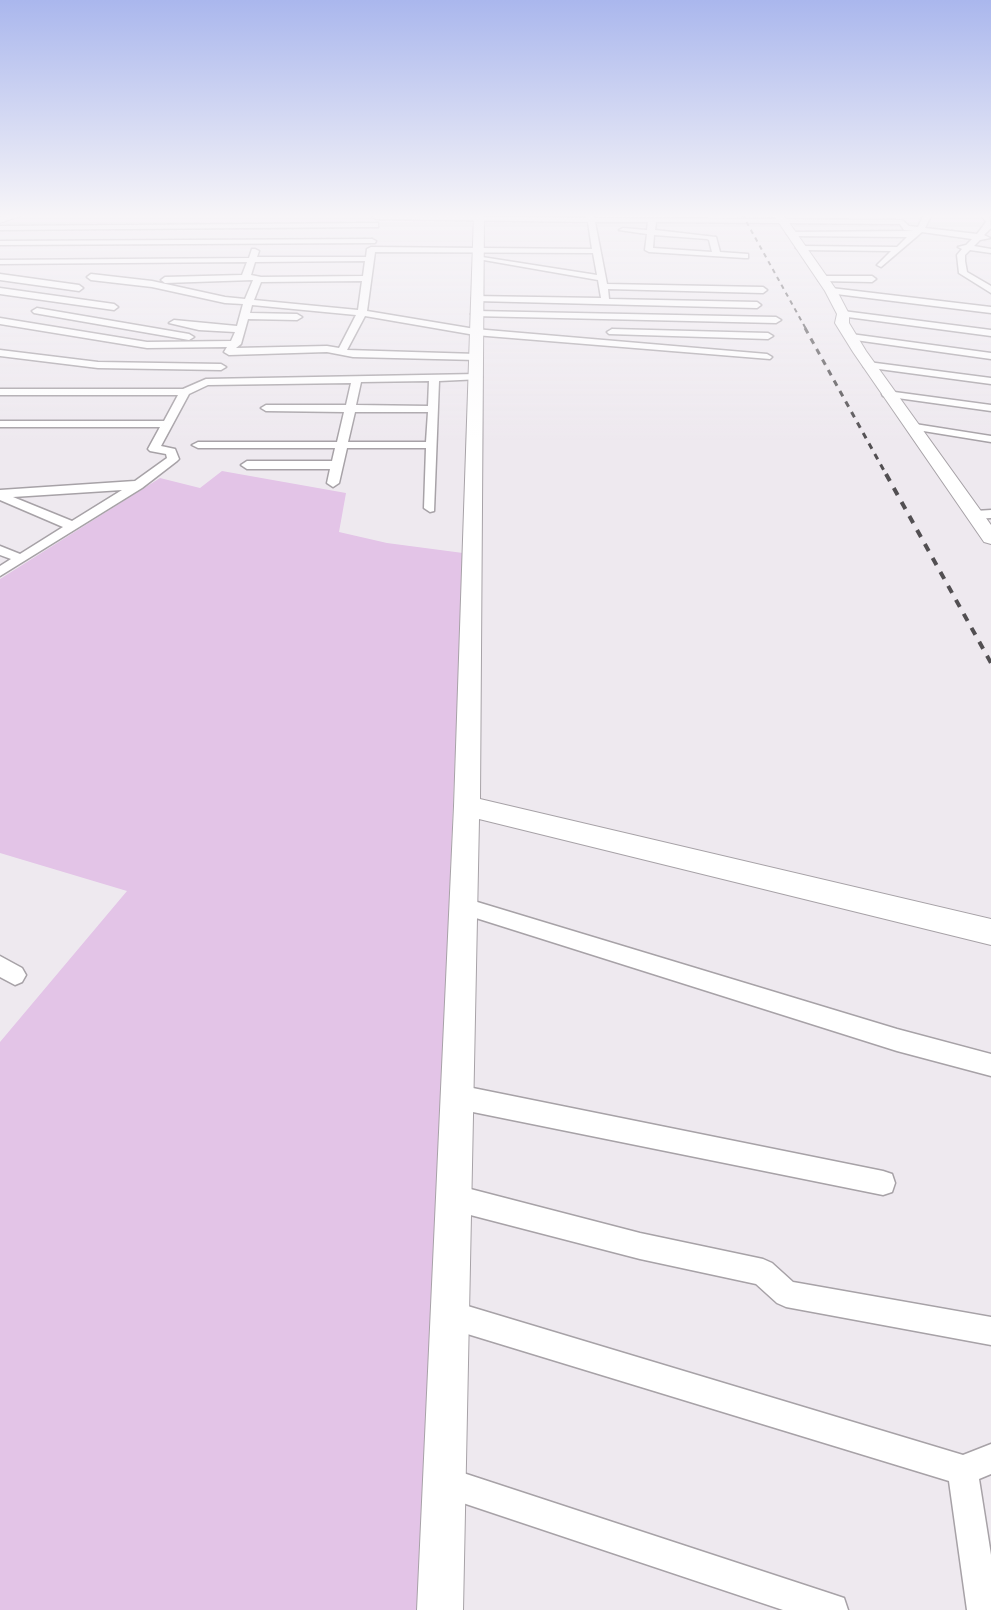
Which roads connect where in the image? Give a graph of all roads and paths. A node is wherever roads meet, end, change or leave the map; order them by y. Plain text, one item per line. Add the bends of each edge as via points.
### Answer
1 (77, 289) edge
2 (171, 289) edge
3 (254, 289) edge
4 (365, 289) edge
5 (477, 289) edge
6 (604, 289) edge
7 (749, 289) edge
8 (763, 290) dead end
9 (0, 291) edge
10 (831, 291) joint
11 (57, 299) junction
12 (249, 301) junction
13 (606, 301) junction
14 (114, 307) dead end
15 (310, 308) junction
16 (991, 310) edge
17 (37, 311) junction
18 (362, 313) junction
19 (843, 314) junction
20 (245, 316) junction
21 (609, 316) junction
22 (0, 321) edge
23 (166, 322) dead end
24 (17, 323) junction
25 (199, 327) junction
26 (241, 329) junction
27 (0, 333) edge
28 (612, 333) junction
29 (991, 333) edge
30 (185, 336) junction
31 (476, 336) junction
32 (768, 336) dead end
33 (851, 337) junction
34 (147, 345) junction
35 (614, 345) junction
36 (233, 347) junction
37 (342, 351) junction
38 (0, 353) edge
39 (991, 356) edge
40 (767, 357) dead end
41 (868, 364) junction
42 (98, 365) junction
43 (220, 367) junction
44 (434, 378) junction
45 (357, 379) junction
46 (991, 381) edge
47 (212, 382) junction
48 (0, 392) edge
49 (184, 392) junction
50 (887, 394) junction
51 (266, 408) dead end
52 (991, 408) edge
53 (350, 409) junction
54 (433, 409) junction
55 (0, 424) edge
56 (167, 424) junction
57 (915, 427) junction
58 (991, 439) edge
59 (198, 445) dead end
60 (342, 445) junction
61 (432, 445) junction
62 (247, 465) dead end
63 (337, 465) junction
64 (333, 483) dead end
65 (138, 485) junction
66 (0, 495) edge
67 (430, 508) dead end
68 (991, 514) edge
69 (975, 515) junction
70 (73, 526) junction
71 (991, 538) edge
72 (0, 550) edge
73 (21, 559) junction
74 (0, 572) edge
75 (467, 806) junction
76 (464, 906) junction
77 (991, 932) edge
78 (991, 1065) edge
79 (458, 1098) junction
80 (883, 1183) dead end
81 (455, 1198) junction
82 (452, 1315) junction
83 (991, 1331) edge
84 (991, 1459) edge
85 (963, 1470) junction
86 (445, 1482) junction
87 (440, 1610) edge
88 (832, 1610) edge
89 (983, 1610) edge

1 - 11 street
2 - 12 street
3 - 12 street
4 - 18 street
5 - 31 street
6 - 13 street
7 - 8 street
9 - 11 street
10 - 16 street
10 - 19 street
11 - 14 street
11 - 17 street
12 - 15 street
12 - 20 street
13 - 21 street
13 - 21 street via 755,301 772,320
13 - 31 street via 567,296
15 - 18 street
15 - 20 street via 307,317
17 - 24 street
17 - 30 street
18 - 31 street
18 - 37 street
19 - 29 street
19 - 33 street via 842,323
20 - 26 street
21 - 28 street
21 - 31 street
22 - 24 street
23 - 25 street
24 - 27 street
24 - 34 street
25 - 26 street
25 - 30 street
26 - 36 street
28 - 32 street
28 - 35 street
30 - 36 street
31 - 35 street
31 - 37 street via 353,354
31 - 44 street
31 - 75 street
33 - 39 street
33 - 41 street
34 - 36 street
34 - 42 street
35 - 40 street
36 - 37 street
36 - 43 street
38 - 42 street
41 - 46 street
41 - 50 street
42 - 43 street
43 - 47 street
44 - 45 street
44 - 54 street
45 - 47 street
45 - 53 street
47 - 49 street
48 - 49 street
49 - 56 street
50 - 52 street
50 - 57 street
51 - 53 street
53 - 54 street
53 - 60 street
54 - 61 street
55 - 56 street
56 - 65 street via 154,449 171,451 173,459
57 - 58 street
57 - 69 street
59 - 60 street
60 - 61 street
60 - 63 street
61 - 67 street
62 - 63 street
63 - 64 street
65 - 66 street
65 - 70 street
66 - 70 street
68 - 69 street
69 - 71 street
70 - 73 street
72 - 73 street
73 - 74 street
75 - 76 street
75 - 77 street
76 - 78 street via 897,1040
76 - 79 street
79 - 80 street
79 - 81 street
81 - 82 street
81 - 83 street via 640,1246 763,1272 786,1294
82 - 85 street
82 - 86 street
84 - 85 street
85 - 89 street
86 - 87 street
86 - 88 street

